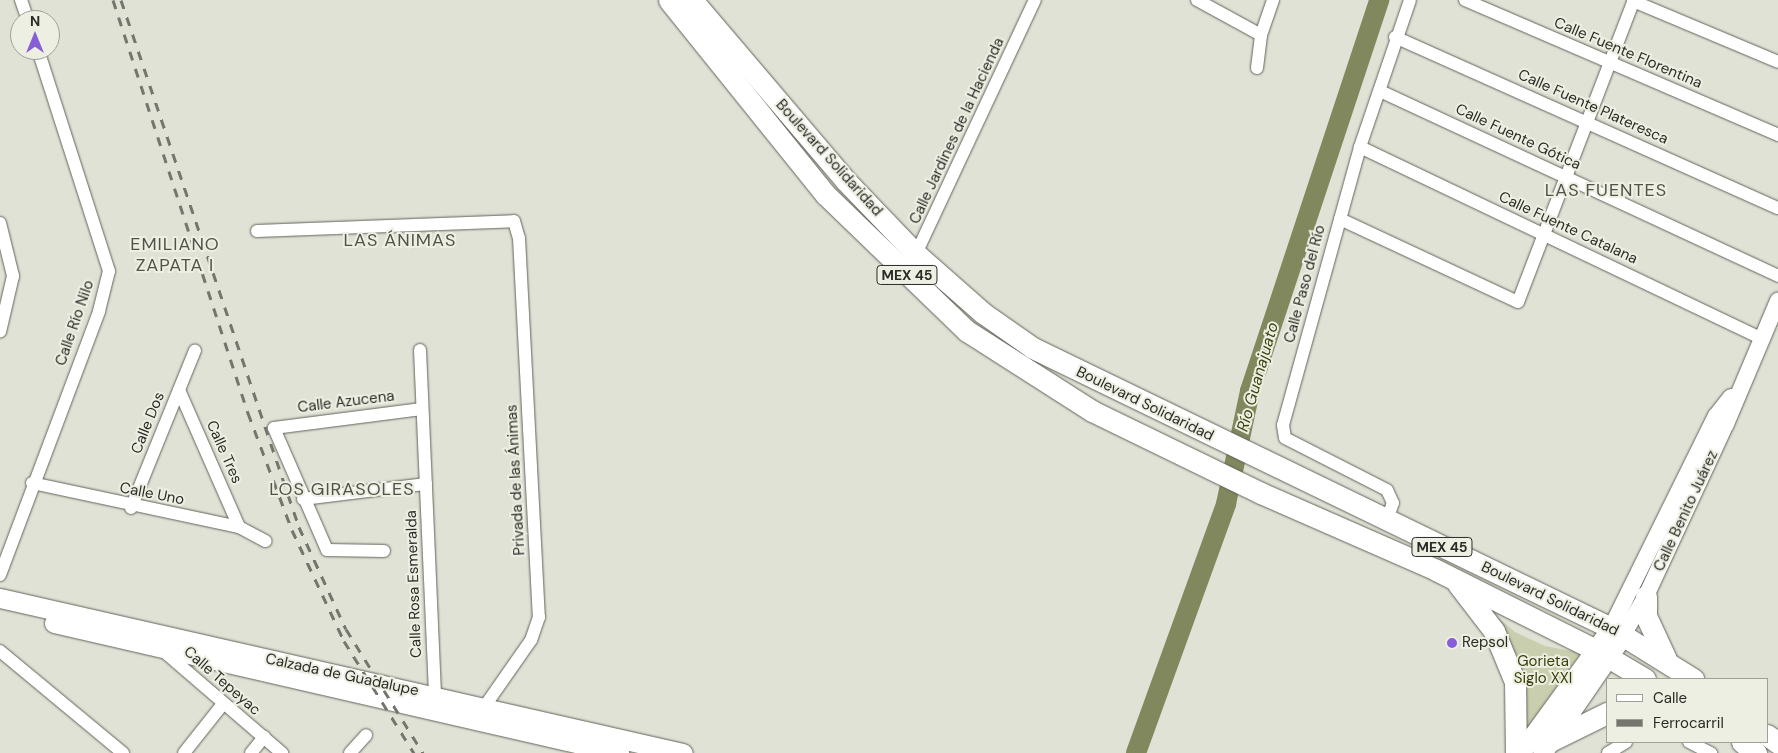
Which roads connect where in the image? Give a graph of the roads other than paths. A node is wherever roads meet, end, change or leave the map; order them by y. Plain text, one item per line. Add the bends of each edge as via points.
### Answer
1 (663, 0) edge
2 (1035, 0) edge
3 (1197, 0) edge
4 (1273, 0) edge
5 (1410, 0) edge
6 (1465, 0) edge
7 (1634, 0) edge
8 (680, 5) edge
9 (1260, 35) junction
10 (1395, 37) junction
11 (41, 60) edge
12 (1778, 62) edge
13 (1610, 63) junction
14 (1257, 68) dead end
15 (1380, 91) junction
16 (1587, 122) junction
17 (1778, 135) edge
18 (1360, 147) junction
19 (1566, 178) junction
20 (1778, 208) edge
21 (1340, 219) junction
22 (0, 223) edge
23 (257, 231) dead end
24 (1544, 235) junction
25 (4, 252) edge
26 (917, 254) junction
27 (903, 271) junction
28 (1778, 276) edge
29 (1778, 301) edge
30 (0, 332) edge
31 (1762, 338) junction
32 (195, 350) dead end
33 (420, 350) dead end
34 (1741, 383) junction
35 (179, 390) junction
36 (422, 409) junction
37 (32, 483) junction
38 (426, 484) junction
39 (304, 499) junction
40 (131, 508) junction
41 (1387, 520) junction
42 (239, 527) junction
43 (265, 540) dead end
44 (384, 552) dead end
45 (0, 575) edge
46 (1455, 580) junction
47 (1646, 596) junction
48 (0, 598) edge
49 (0, 609) edge
50 (144, 631) junction
51 (1617, 631) junction
52 (0, 650) edge
53 (163, 651) junction
54 (1602, 654) junction
55 (1666, 660) junction
56 (1643, 678) edge
57 (1691, 678) edge
58 (435, 696) junction
59 (222, 705) junction
60 (480, 714) junction
61 (1606, 714) edge
62 (366, 735) dead end
63 (264, 737) junction
64 (1624, 743) edge
65 (1691, 743) edge
66 (1743, 743) edge
67 (1546, 747) edge
68 (123, 753) edge
69 (184, 753) edge
70 (251, 753) edge
71 (282, 753) edge
72 (350, 753) edge
73 (619, 753) edge
74 (683, 753) edge
75 (1516, 753) edge
76 (1520, 753) edge
77 (1608, 753) edge
78 (1711, 753) edge
79 (1756, 753) edge

1 - 8 highway
2 - 26 street, Calle Jardines de la Hacienda
3 - 9 street
4 - 9 street
5 - 10 street, Calle Paso del Río
6 - 13 street, Calle Fuente Florentina
7 - 12 street
7 - 13 street
8 - 26 highway, Boulevard Solidaridad / MEX 45
8 - 27 highway, Boulevard Solidaridad / MEX 45 via 826,195
9 - 14 street
10 - 15 street, Calle Paso del Río
10 - 16 street, Calle Fuente Plateresca
11 - 37 street, Calle Río Nilo via 109,271 77,370
13 - 16 street
13 - 17 street, Calle Fuente Florentina
15 - 18 street, Calle Paso del Río
15 - 19 street, Calle Fuente Gótica
16 - 19 street
16 - 20 street, Calle Fuente Plateresca
18 - 21 street, Calle Paso del Río
18 - 24 street, Calle Fuente Catalana
19 - 24 street
19 - 28 street, Calle Fuente Gótica
21 - 24 street via 1518,302
21 - 41 street, Calle Paso del Río via 1283,425 1285,438 1387,490 1393,503
22 - 25 street
23 - 60 street, Privada de las Ánimas via 514,221 520,238 539,617 531,640
24 - 31 street, Calle Fuente Catalana
25 - 30 street via 12,276
26 - 27 street, Calle Jardines de la Hacienda
26 - 41 highway, Boulevard Solidaridad / MEX 45 via 983,313 1033,348
27 - 46 highway, Boulevard Solidaridad / MEX 45 via 967,331 1092,411 1260,493
29 - 31 street, Calle Benito Juárez
31 - 34 street, Calle Benito Juárez
32 - 35 street, Calle Dos
33 - 36 street, Calle Rosa Esmeralda
34 - 47 street, Calle Benito Juárez
34 - 51 street, Calle Benito Juárez via 1716,416
35 - 40 street, Calle Dos
35 - 42 street, Calle Tres
36 - 38 street, Calle Rosa Esmeralda
36 - 39 street, Calle Azucena via 274,428
37 - 40 street, Calle Uno
37 - 45 street, Calle Río Nilo
38 - 39 street
38 - 58 street, Calle Rosa Esmeralda
39 - 44 street via 327,550
40 - 42 street, Calle Uno
41 - 51 highway, Boulevard Solidaridad / MEX 45
42 - 43 street, Calle Uno
46 - 54 highway, Boulevard Solidaridad / MEX 45
46 - 75 highway via 1494,631 1515,682
47 - 51 street, Calle Benito Juárez
47 - 55 highway via 1646,616
48 - 50 main road, Calzada de Guadalupe
49 - 53 main road, Calzada de Guadalupe
50 - 53 street, Calle Tepeyac
50 - 58 main road, Calzada de Guadalupe
51 - 54 main road
51 - 55 highway, Boulevard Solidaridad / MEX 45
52 - 68 street
53 - 59 street, Calle Tepeyac
53 - 60 main road, Calzada de Guadalupe
54 - 56 highway, Boulevard Solidaridad / MEX 45
54 - 67 main road
54 - 76 main road
55 - 57 highway, Boulevard Solidaridad / MEX 45
58 - 60 main road, Calzada de Guadalupe
59 - 63 street, Calle Tepeyac
59 - 69 street
60 - 73 main road, Calzada de Guadalupe
60 - 74 main road, Calzada de Guadalupe
61 - 67 highway
62 - 72 street
63 - 70 street
63 - 71 street, Calle Tepeyac
64 - 77 street
65 - 78 street
66 - 79 highway

